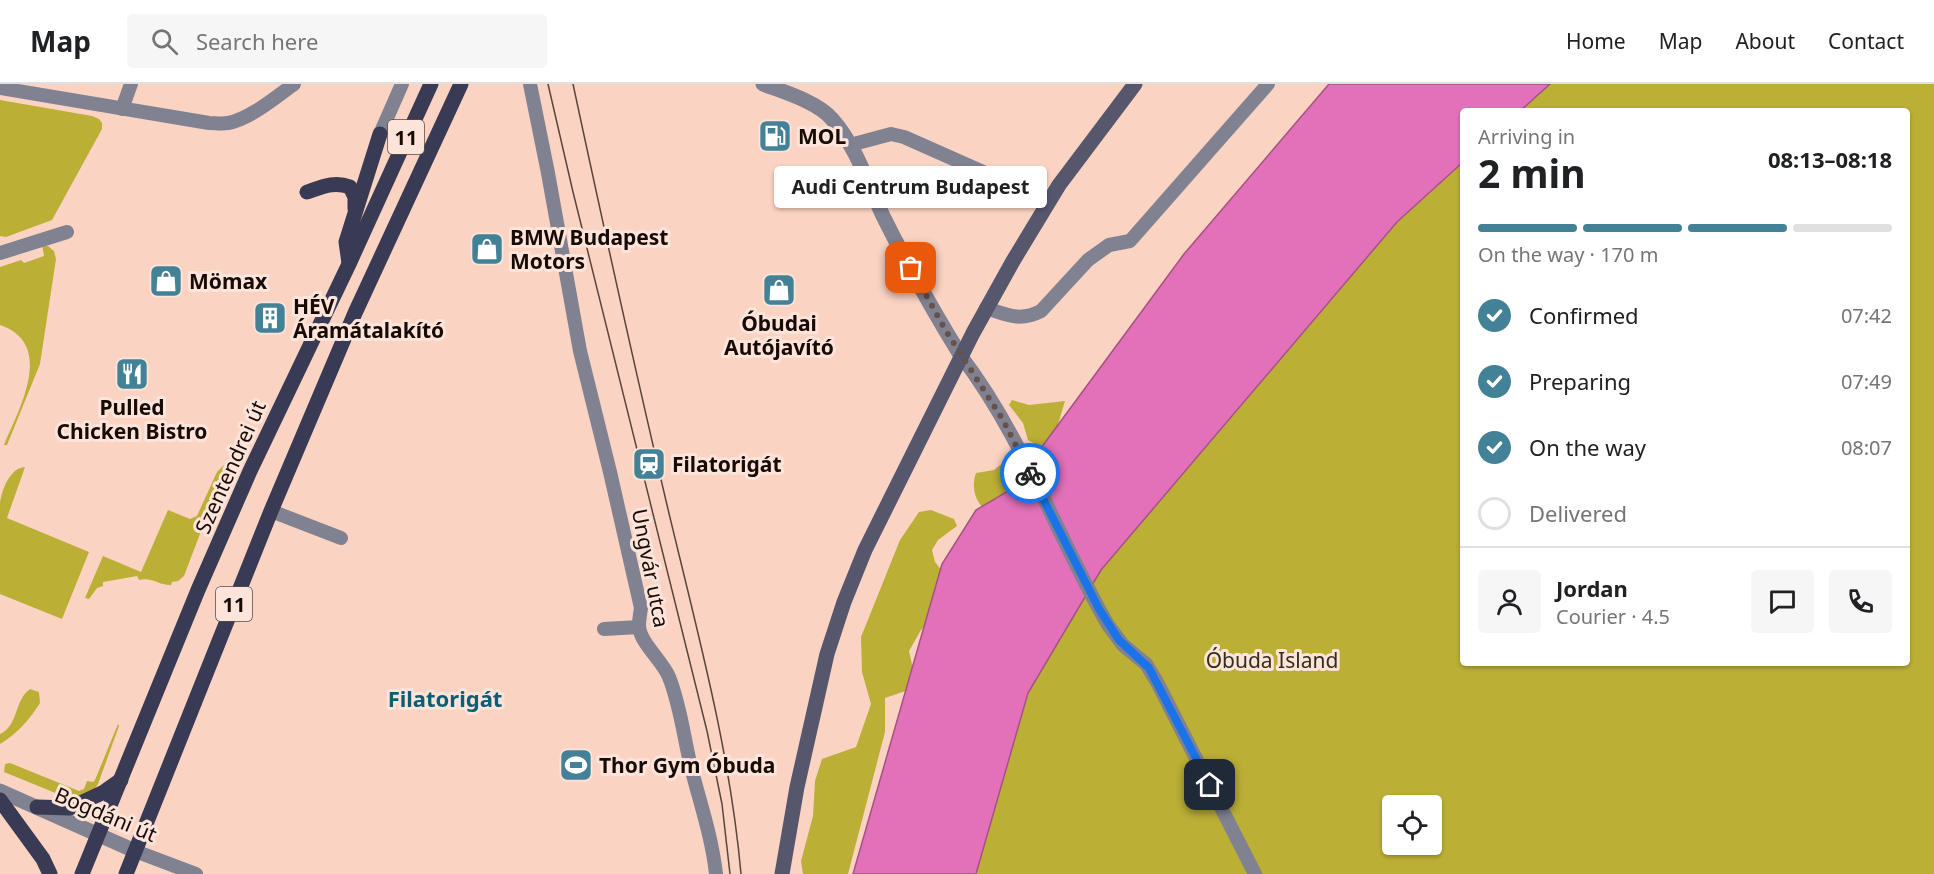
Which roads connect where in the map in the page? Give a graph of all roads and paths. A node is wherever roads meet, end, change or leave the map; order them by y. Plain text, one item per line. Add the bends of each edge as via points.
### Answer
1 (131, 84) edge
2 (294, 84) edge
3 (402, 84) edge
4 (530, 84) edge
5 (763, 84) edge
6 (1135, 84) edge
7 (1268, 84) edge
8 (430, 85) edge
9 (0, 87) edge
10 (458, 91) edge
11 (122, 109) junction
12 (380, 134) joint
13 (850, 146) junction
14 (307, 192) dead end
15 (1047, 203) junction
16 (356, 212) junction
17 (67, 232) dead end
18 (0, 253) edge
19 (349, 264) junction
20 (986, 308) junction
21 (961, 356) junction
22 (271, 511) junction
23 (341, 538) dead end
24 (639, 627) junction
25 (604, 629) dead end
26 (121, 780) junction
27 (0, 791) edge
28 (0, 800) edge
29 (37, 807) junction
30 (99, 835) junction
31 (135, 851) junction
32 (50, 874) edge
33 (82, 874) edge
34 (126, 874) edge
35 (196, 874) edge
36 (716, 874) edge
37 (782, 874) edge
38 (1255, 874) edge

1 - 11 street
2 - 11 street via 243,118 228,123
3 - 12 street
4 - 24 street, Ungvár utca via 580,351 640,608
5 - 13 street via 822,110
6 - 15 main road
7 - 20 street via 1130,241 1109,245 1088,260 1041,311 1021,318
8 - 19 main road, Szentendrei út / 11
9 - 11 street
10 - 22 main road, 11 via 355,313
12 - 16 main road
13 - 15 street via 891,134 904,137
13 - 21 street via 897,244
14 - 16 main road via 330,184 350,187
15 - 20 main road
16 - 19 main road via 346,242
17 - 18 street
19 - 26 main road, Szentendrei út / 11 via 198,590
20 - 21 main road
21 - 37 main road via 865,550 844,602 814,706
21 - 38 street via 1003,420 1099,609 1119,640 1149,668
22 - 23 street
22 - 31 main road, 11
24 - 25 street
24 - 36 street, Ungvár utca via 643,640 660,659 669,678 706,815
26 - 29 main road via 70,808
26 - 30 main road, Szentendrei út / 11
27 - 29 street, Bogdáni út
28 - 32 main road
29 - 30 street, Bogdáni út
30 - 31 street, Bogdáni út
30 - 33 main road, Szentendrei út / 11
31 - 34 main road, 11
31 - 35 street, Bogdáni út

